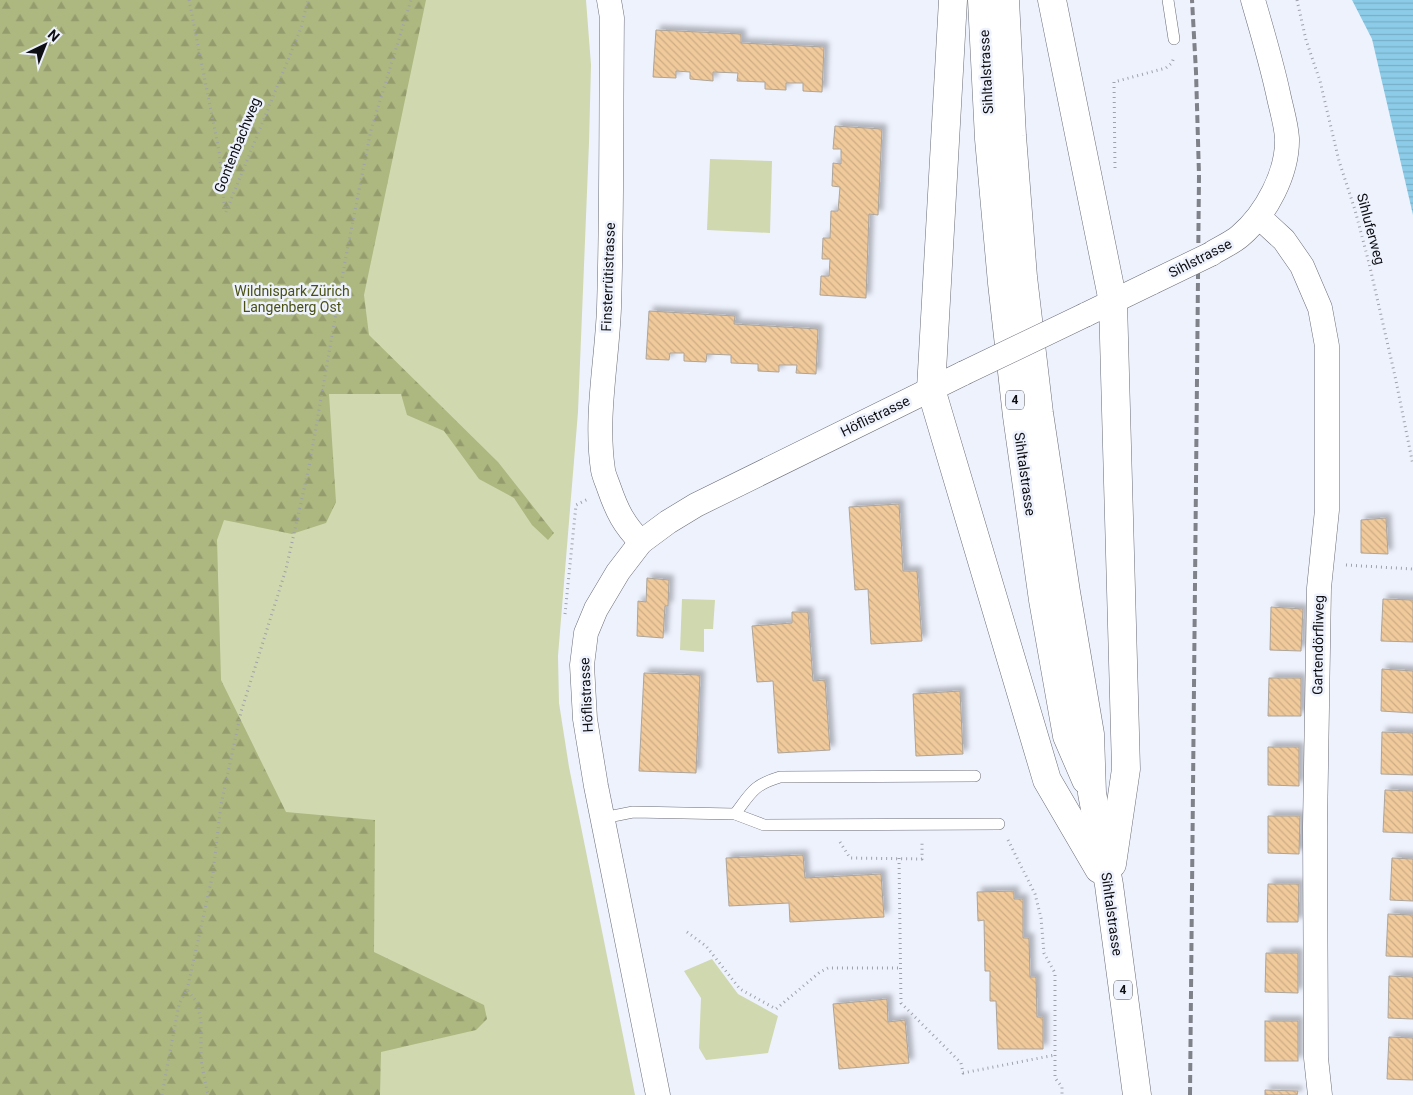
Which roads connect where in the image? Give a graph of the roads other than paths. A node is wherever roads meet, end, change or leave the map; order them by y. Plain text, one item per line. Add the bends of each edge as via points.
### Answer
1 (609, 0) edge
2 (953, 0) edge
3 (982, 0) edge
4 (1005, 0) edge
5 (1052, 0) edge
6 (1168, 0) edge
7 (1253, 0) edge
8 (1174, 39) road end
9 (1259, 217) junction
10 (1113, 302) junction
11 (931, 389) junction
12 (642, 542) junction
13 (975, 776) dead end
14 (1092, 793) junction
15 (735, 814) junction
16 (603, 818) junction
17 (999, 824) road end
18 (1109, 885) junction
19 (658, 1095) edge
20 (1137, 1095) edge
21 (1320, 1095) edge

1 - 12 street, Finsterrütistrasse via 612,18 609,310 600,431 603,472 618,513
2 - 11 main road
3 - 14 main road, Sihltalstrasse / 4 via 990,149 1017,416 1043,600 1067,736
4 - 14 main road, Sihltalstrasse / 4 via 1023,277 1043,441 1090,734
5 - 10 main road
6 - 8 lane
7 - 9 street, Sihlstrasse via 1270,57 1287,139 1280,177
9 - 10 street, Sihlstrasse, bridge via 1238,238 1211,254
9 - 21 street, Gartendörfliweg via 1284,240 1302,266 1317,301 1327,346 1326,510 1319,588 1315,827 1316,1058
10 - 11 street, Sihlstrasse, bridge
10 - 18 main road via 1126,769
11 - 12 street, Höflistrasse via 696,505
11 - 18 main road via 1047,780
12 - 16 street, Höflistrasse via 618,572 586,633 582,665 585,719
13 - 15 lane via 780,777 755,788
14 - 18 main road, Sihltalstrasse / 4
15 - 16 lane via 633,812
15 - 17 lane via 764,826
16 - 19 street, Höflistrasse
18 - 20 main road, Sihltalstrasse / 4

